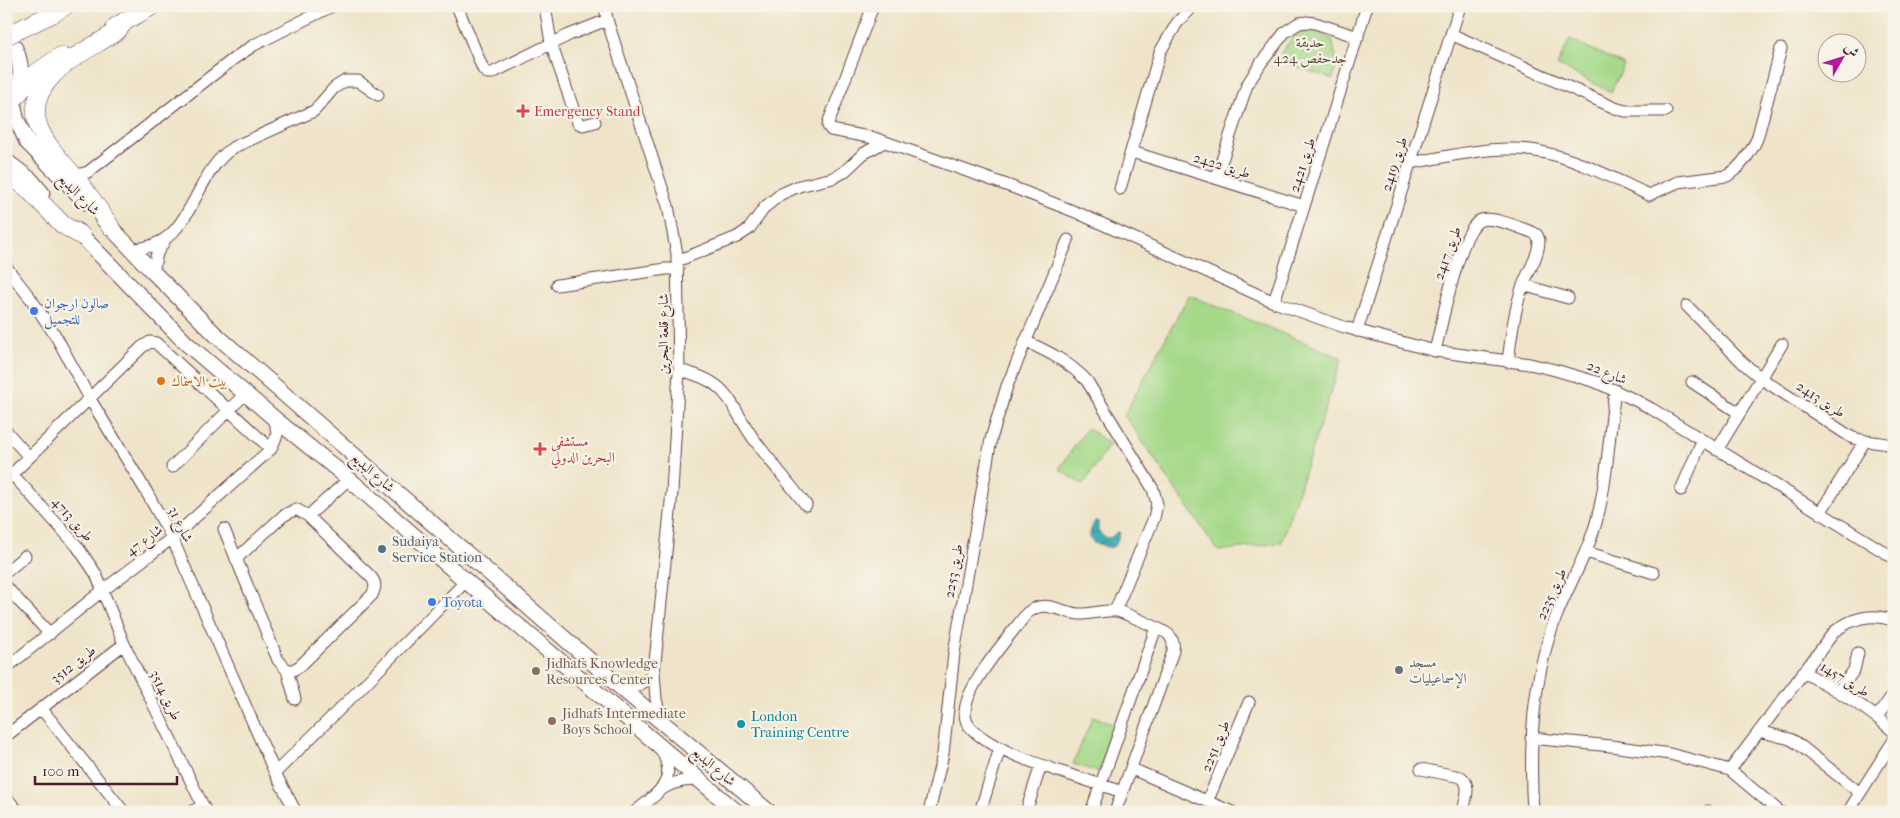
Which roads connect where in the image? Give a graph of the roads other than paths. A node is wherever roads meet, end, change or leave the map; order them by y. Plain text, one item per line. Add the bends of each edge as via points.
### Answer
1 (152, 6) edge
2 (332, 6) edge
3 (457, 6) edge
4 (545, 6) edge
5 (606, 6) edge
6 (873, 6) edge
7 (1193, 6) edge
8 (1367, 6) edge
9 (1460, 6) edge
10 (58, 10) edge
11 (607, 20) junction
12 (124, 21) junction
13 (1451, 34) junction
14 (6, 36) edge
15 (1358, 37) junction
16 (551, 43) junction
17 (1781, 50) dead end
18 (378, 94) dead end
19 (12, 102) edge
20 (1666, 111) dead end
21 (595, 122) dead end
22 (884, 142) junction
23 (1132, 152) junction
24 (6, 161) edge
25 (1410, 163) junction
26 (6, 172) edge
27 (80, 177) junction
28 (1216, 178) junction
29 (1120, 189) dead end
30 (1304, 206) junction
31 (110, 226) junction
32 (82, 236) junction
33 (166, 239) junction
34 (1068, 240) dead end
35 (132, 249) junction
36 (677, 265) junction
37 (6, 268) edge
38 (153, 272) junction
39 (557, 284) dead end
40 (1523, 285) junction
41 (1568, 298) dead end
42 (1274, 302) junction
43 (1687, 306) dead end
44 (1356, 331) junction
45 (1025, 341) junction
46 (186, 343) junction
47 (1782, 344) dead end
48 (1436, 351) junction
49 (172, 358) junction
50 (1508, 362) junction
51 (679, 370) junction
52 (1762, 379) junction
53 (1692, 382) dead end
54 (1615, 390) junction
55 (246, 393) junction
56 (90, 399) junction
57 (230, 410) junction
58 (1739, 413) junction
59 (275, 419) junction
60 (6, 431) edge
61 (1702, 441) junction
62 (1865, 441) junction
63 (1894, 446) edge
64 (271, 449) junction
65 (1717, 450) junction
66 (29, 457) junction
67 (172, 467) dead end
68 (9, 476) edge
69 (349, 479) junction
70 (1681, 490) dead end
71 (806, 505) dead end
72 (1820, 513) junction
73 (308, 516) junction
74 (224, 529) dead end
75 (172, 538) junction
76 (1586, 552) junction
77 (25, 556) dead end
78 (1894, 558) edge
79 (236, 559) junction
80 (6, 572) edge
81 (1654, 574) dead end
82 (466, 581) junction
83 (6, 587) edge
84 (102, 591) junction
85 (1115, 611) junction
86 (1894, 620) edge
87 (1156, 628) junction
88 (50, 634) junction
89 (124, 644) junction
90 (1858, 653) dead end
91 (6, 668) edge
92 (287, 670) junction
93 (654, 672) junction
94 (1803, 672) junction
95 (619, 686) junction
96 (1839, 691) junction
97 (1894, 693) edge
98 (295, 699) dead end
99 (1249, 702) dead end
100 (41, 708) junction
101 (947, 713) junction
102 (965, 714) junction
103 (1877, 717) junction
104 (662, 722) junction
105 (1759, 731) junction
106 (1894, 732) edge
107 (6, 736) edge
108 (1531, 738) junction
109 (1894, 740) edge
110 (655, 742) junction
111 (1000, 748) junction
112 (1041, 765) junction
113 (1132, 769) junction
114 (1421, 769) dead end
115 (1730, 770) junction
116 (275, 773) junction
117 (703, 781) junction
118 (1100, 784) junction
119 (662, 789) junction
120 (1122, 792) junction
121 (1860, 793) junction
122 (6, 797) edge
123 (1208, 800) junction
124 (205, 808) edge
125 (18, 812) edge
126 (124, 812) edge
127 (192, 812) edge
128 (296, 812) edge
129 (635, 812) edge
130 (737, 812) edge
131 (769, 812) edge
132 (929, 812) edge
133 (980, 812) edge
134 (1026, 812) edge
135 (1091, 812) edge
136 (1115, 812) edge
137 (1232, 812) edge
138 (1463, 812) edge
139 (1534, 812) edge
140 (1780, 812) edge
141 (1848, 812) edge

1 - 12 highway
2 - 27 street via 236,57
3 - 16 street via 487,73
4 - 16 street
5 - 11 street, شارع قلعة البحرين
6 - 22 street, شارع 22 via 828,126 835,132
7 - 23 street via 1177,23 1160,52
8 - 15 street, طريق 2421
9 - 13 street, طريق 2419
10 - 14 highway, bridge
11 - 16 street
11 - 36 street, شارع قلعة البحرين via 668,206
12 - 19 highway via 55,59 35,74
12 - 27 highway via 117,31 55,73 40,91 36,113 42,136
13 - 20 street via 1615,108
13 - 25 street, طريق 2419
14 - 19 main road via 20,62 20,82
15 - 28 street via 1307,22 1285,32 1247,85
15 - 30 street, طريق 2421
16 - 21 street via 578,123
17 - 25 street via 1751,151 1727,176 1678,182 1649,195 1588,167 1545,152 1490,150
18 - 33 street via 358,81 345,81 334,88 314,111 225,153 211,168 183,221
19 - 31 main road, شارع البديع via 27,142
22 - 36 street via 833,178 781,194 765,206 748,229 737,237
22 - 42 street, شارع 22 via 1045,200
23 - 28 street, طريق 2422
23 - 29 street
24 - 32 main road, شارع البديع via 31,180
25 - 44 street, طريق 2419
26 - 32 highway via 26,187 63,225
27 - 31 highway
28 - 30 street, طريق 2422
30 - 42 street, طريق 2421
31 - 35 main road, شارع البديع
32 - 46 main road, شارع البديع
33 - 35 street via 151,247
33 - 38 street via 157,253
34 - 45 street, طريق 2253
35 - 38 main road, شارع البديع
36 - 39 street
36 - 51 street, شارع قلعة البحرين
37 - 56 street, شارع 31 via 56,338
38 - 95 main road, شارع البديع via 263,377
40 - 41 street
40 - 48 street, طريق 2417 via 1539,246 1537,236 1491,219 1475,223 1455,272
40 - 50 street, طريق 2417 via 1514,316
42 - 44 street, شارع 22
43 - 52 street, طريق 2413
44 - 48 street, شارع 22
45 - 85 street via 1074,368 1086,381 1153,489 1157,504 1154,518
45 - 101 street, طريق 2253 via 991,439 954,653
46 - 49 street
46 - 55 main road, شارع البديع
47 - 52 street
48 - 50 street, شارع 22
49 - 56 street via 156,343 148,343
49 - 57 street
50 - 54 street, شارع 22 via 1555,370
51 - 71 street via 708,380 726,394 753,437
51 - 93 street, شارع قلعة البحرين via 672,492
52 - 58 street
52 - 62 street, طريق 2413 via 1851,437
53 - 58 street
54 - 61 street, شارع 22 via 1644,404
54 - 76 street, طريق 2235 via 1601,497
55 - 57 street
55 - 59 main road, شارع البديع
56 - 66 street
56 - 75 street, شارع 31
57 - 64 street
57 - 67 street
58 - 65 street
59 - 64 street via 277,435
59 - 69 main road, شارع البديع
60 - 66 street
61 - 65 street, شارع 22
61 - 70 street
62 - 63 street, طريق 2413
62 - 72 street
64 - 75 street, شارع 47
65 - 72 street, شارع 22
66 - 68 street
68 - 84 street, طريق 4713 via 77,546 96,574
69 - 73 street
69 - 82 main road, شارع البديع
72 - 78 street, شارع 22
73 - 79 street via 296,509 290,511
73 - 92 street via 371,576 375,588 372,595 300,666
74 - 79 street
75 - 84 street, شارع 47
75 - 116 street, شارع 31
76 - 81 street
76 - 108 street, طريق 2235 via 1547,643
77 - 80 street
79 - 92 street via 278,660
82 - 110 main road, شارع البديع
82 - 116 street
83 - 88 street
84 - 88 street, شارع 47
84 - 89 street, طريق 3514
85 - 87 street
85 - 102 street via 1082,614 1045,605 1032,608 977,680 968,697
86 - 94 street via 1868,616 1841,626
87 - 113 street via 1169,635 1174,650
87 - 118 street
88 - 91 street, شارع 47
89 - 100 street, طريق 3512
89 - 124 street, طريق 3514
90 - 96 street via 1854,670
92 - 98 street
93 - 95 street via 642,685
93 - 104 street, شارع قلعة البحرين
94 - 96 street, طريق 1457
94 - 105 street
95 - 104 main road, شارع البديع
96 - 103 street, طريق 1457
97 - 103 street
99 - 123 street, طريق 2251
100 - 107 street, طريق 3512
100 - 126 street
101 - 102 street
101 - 132 street, طريق 2253 via 943,754
102 - 111 street via 971,729
103 - 106 street, طريق 1457
104 - 131 main road, شارع البديع
105 - 115 street
105 - 121 street via 1797,743
108 - 115 street via 1670,754
108 - 139 street, طريق 2235
109 - 121 street
110 - 117 main road, شارع البديع
110 - 119 street via 662,751 668,770
111 - 112 street
111 - 133 street
112 - 118 street
112 - 134 street
113 - 120 street
113 - 123 street
114 - 138 street via 1466,780
115 - 140 street
116 - 128 street, شارع 31
117 - 119 street via 686,780
117 - 130 main road, شارع البديع
118 - 120 street
118 - 135 street
119 - 129 street
120 - 136 street
121 - 141 street
122 - 125 street
123 - 137 street
124 - 127 street

